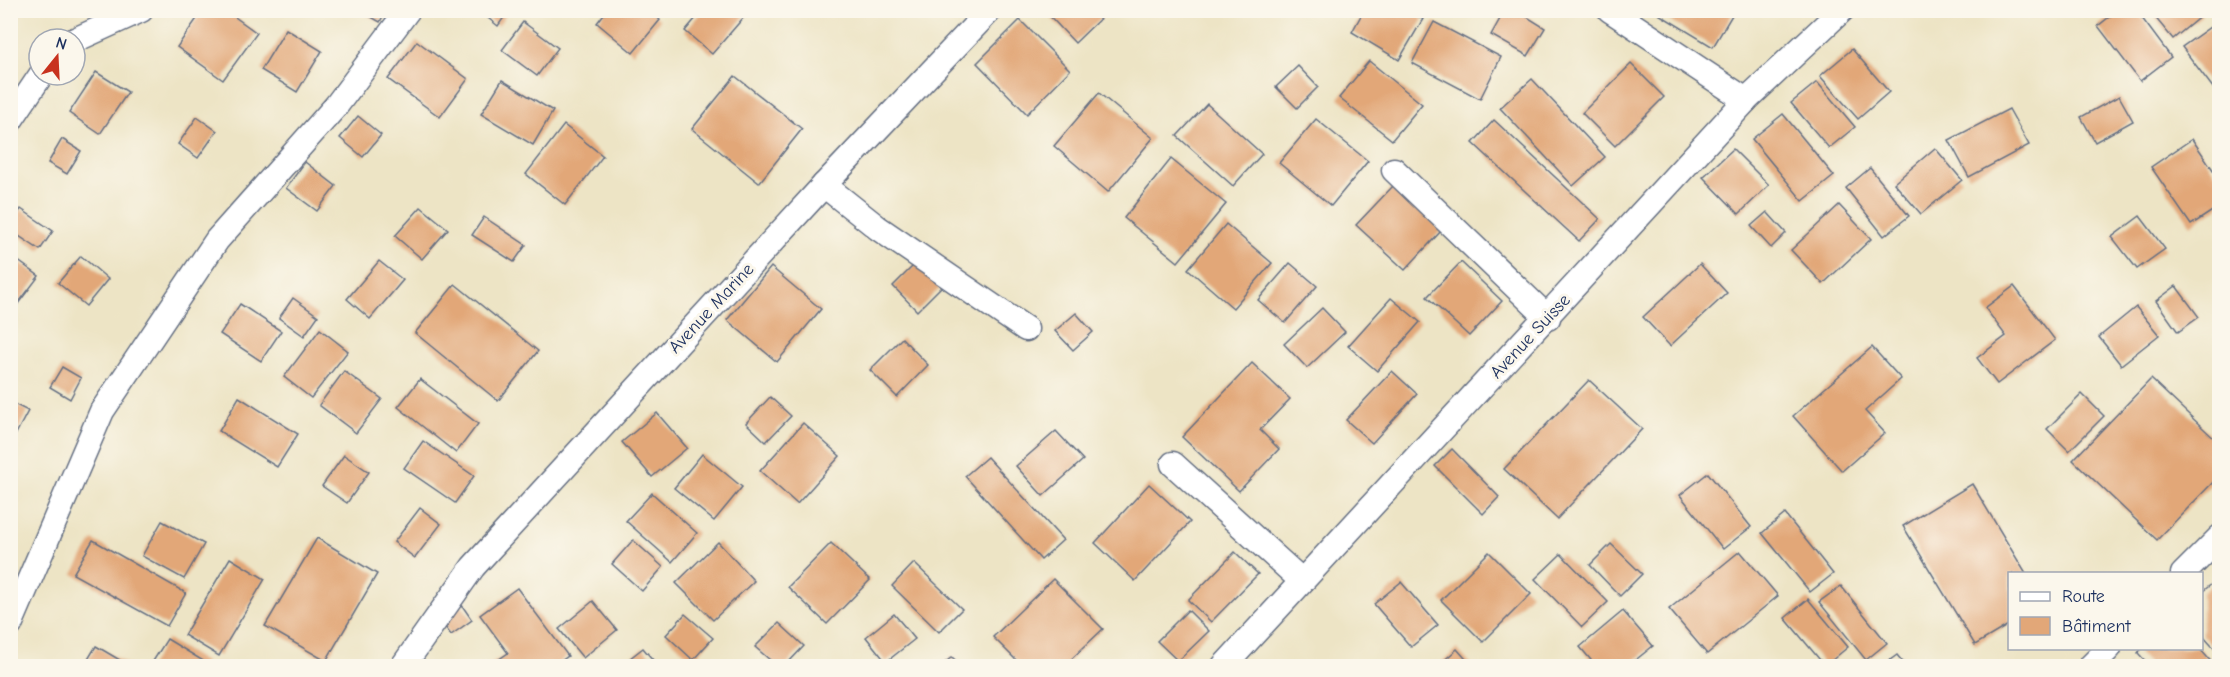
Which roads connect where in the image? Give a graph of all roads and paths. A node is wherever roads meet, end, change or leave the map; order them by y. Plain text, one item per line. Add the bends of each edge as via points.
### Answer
1 (141, 10) edge
2 (408, 10) edge
3 (990, 10) edge
4 (1610, 10) edge
5 (1842, 10) edge
6 (87, 34) edge
7 (33, 87) edge
8 (1746, 100) junction
9 (10, 121) edge
10 (1394, 170) dead end
11 (824, 186) junction
12 (1548, 318) junction
13 (1026, 329) dead end
14 (1173, 464) dead end
15 (2220, 537) edge
16 (2184, 572) edge
17 (1302, 581) junction
18 (10, 625) edge
19 (2107, 650) edge
20 (403, 666) edge
21 (1224, 666) edge
22 (2091, 666) edge

1 - 6 street
2 - 18 street via 336,106 217,240 102,411
3 - 11 street, Avenue Marine
4 - 8 street
5 - 8 street, Avenue Suisse
7 - 9 street
8 - 12 street, Avenue Suisse
10 - 12 street
11 - 13 street via 878,228
11 - 20 street, Avenue Marine via 473,567
12 - 17 street, Avenue Suisse
14 - 17 street
15 - 16 street
17 - 21 street, Avenue Suisse
19 - 22 street

